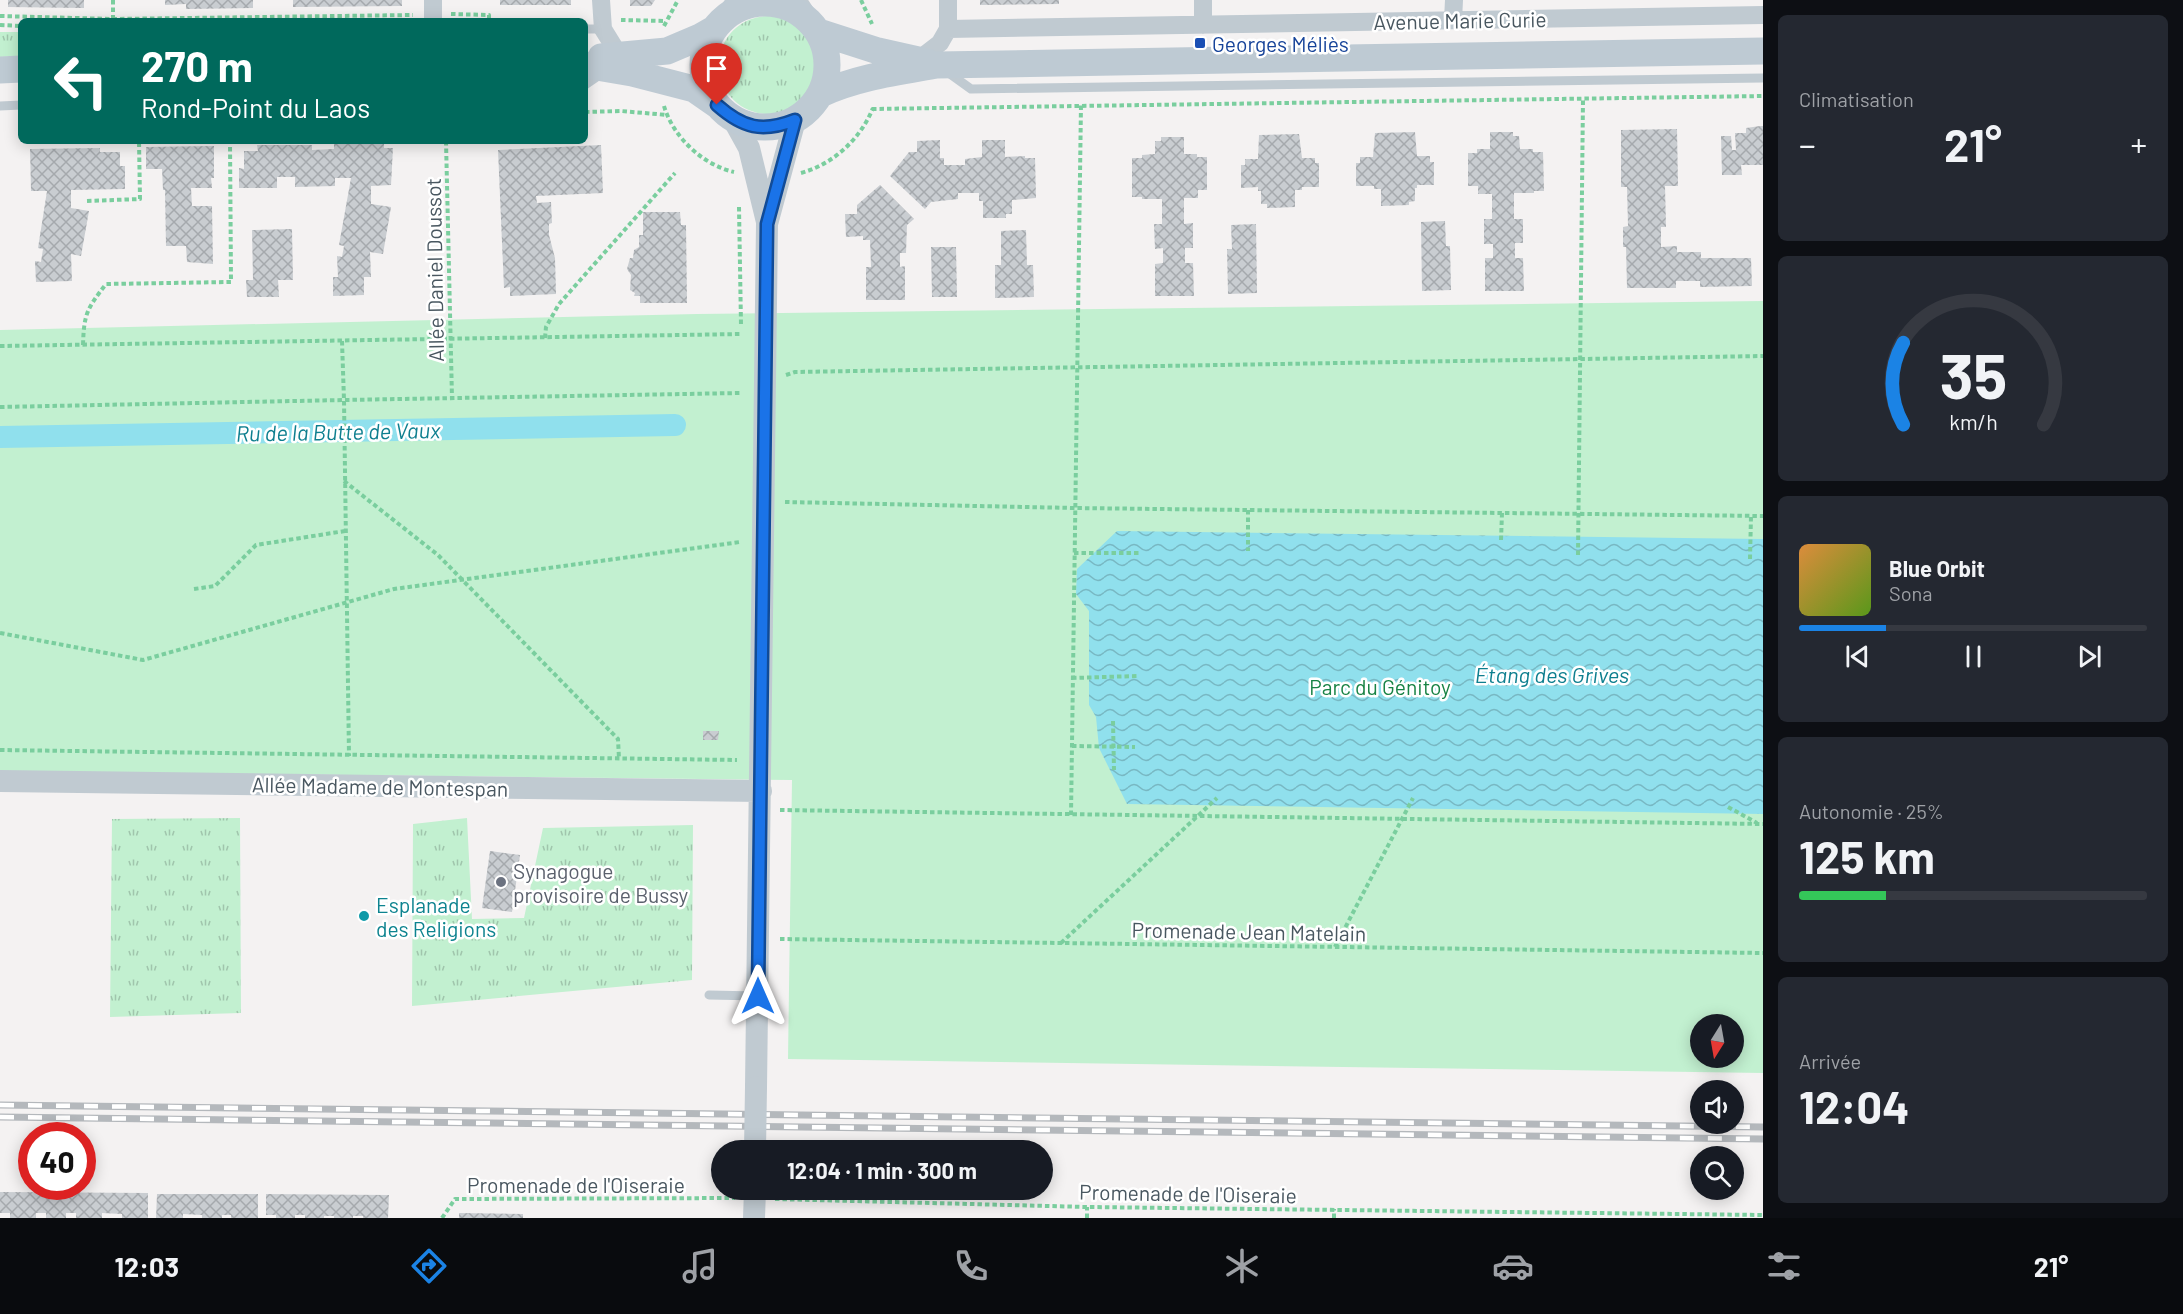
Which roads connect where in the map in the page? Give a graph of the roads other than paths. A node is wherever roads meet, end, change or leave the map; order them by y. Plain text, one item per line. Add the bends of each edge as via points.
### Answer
1 (601, 0) edge
2 (948, 0) edge
3 (1203, 0) edge
4 (1454, 0) edge
5 (1701, 8) edge
6 (727, 15) edge
7 (1763, 15) edge
8 (807, 17) edge
9 (1453, 20) junction
10 (1203, 25) junction
11 (596, 26) edge
12 (948, 29) junction
13 (1763, 51) edge
14 (588, 60) edge
15 (928, 62) junction
16 (605, 63) edge
17 (18, 69) edge
18 (0, 70) edge
19 (1763, 78) edge
20 (588, 82) edge
21 (821, 94) junction
22 (18, 105) edge
23 (0, 106) edge
24 (725, 112) junction
25 (795, 120) junction
26 (767, 224) junction
27 (0, 781) edge
28 (761, 791) junction
29 (709, 995) dead end
30 (758, 996) junction
31 (755, 1140) edge

1 - 11 street
2 - 12 street
3 - 10 street
4 - 9 street
5 - 7 street, Avenue Marie Curie
5 - 9 street, Avenue Marie Curie
6 - 8 main road via 747,5 768,3 789,7
6 - 16 main road via 700,38 667,51
6 - 24 main road via 705,47 703,67 706,87
8 - 15 main road, Avenue Marie Curie via 878,51
8 - 21 main road via 827,52 828,74
9 - 10 street, Avenue Marie Curie
10 - 12 street, Avenue Marie Curie
11 - 16 street
12 - 15 street, Avenue Marie Curie
13 - 15 main road, Avenue Marie Curie
14 - 16 main road
15 - 19 lane via 971,89
15 - 21 main road, Avenue Marie Curie via 863,78
16 - 20 lane
16 - 24 main road via 694,89
17 - 18 main road
21 - 25 main road
22 - 23 lane
24 - 25 main road via 747,125 764,128
24 - 26 street via 749,148
25 - 26 street
26 - 28 street
27 - 28 street, Allée Madame de Montespan
28 - 30 street
29 - 30 lane
30 - 31 street, bridge

